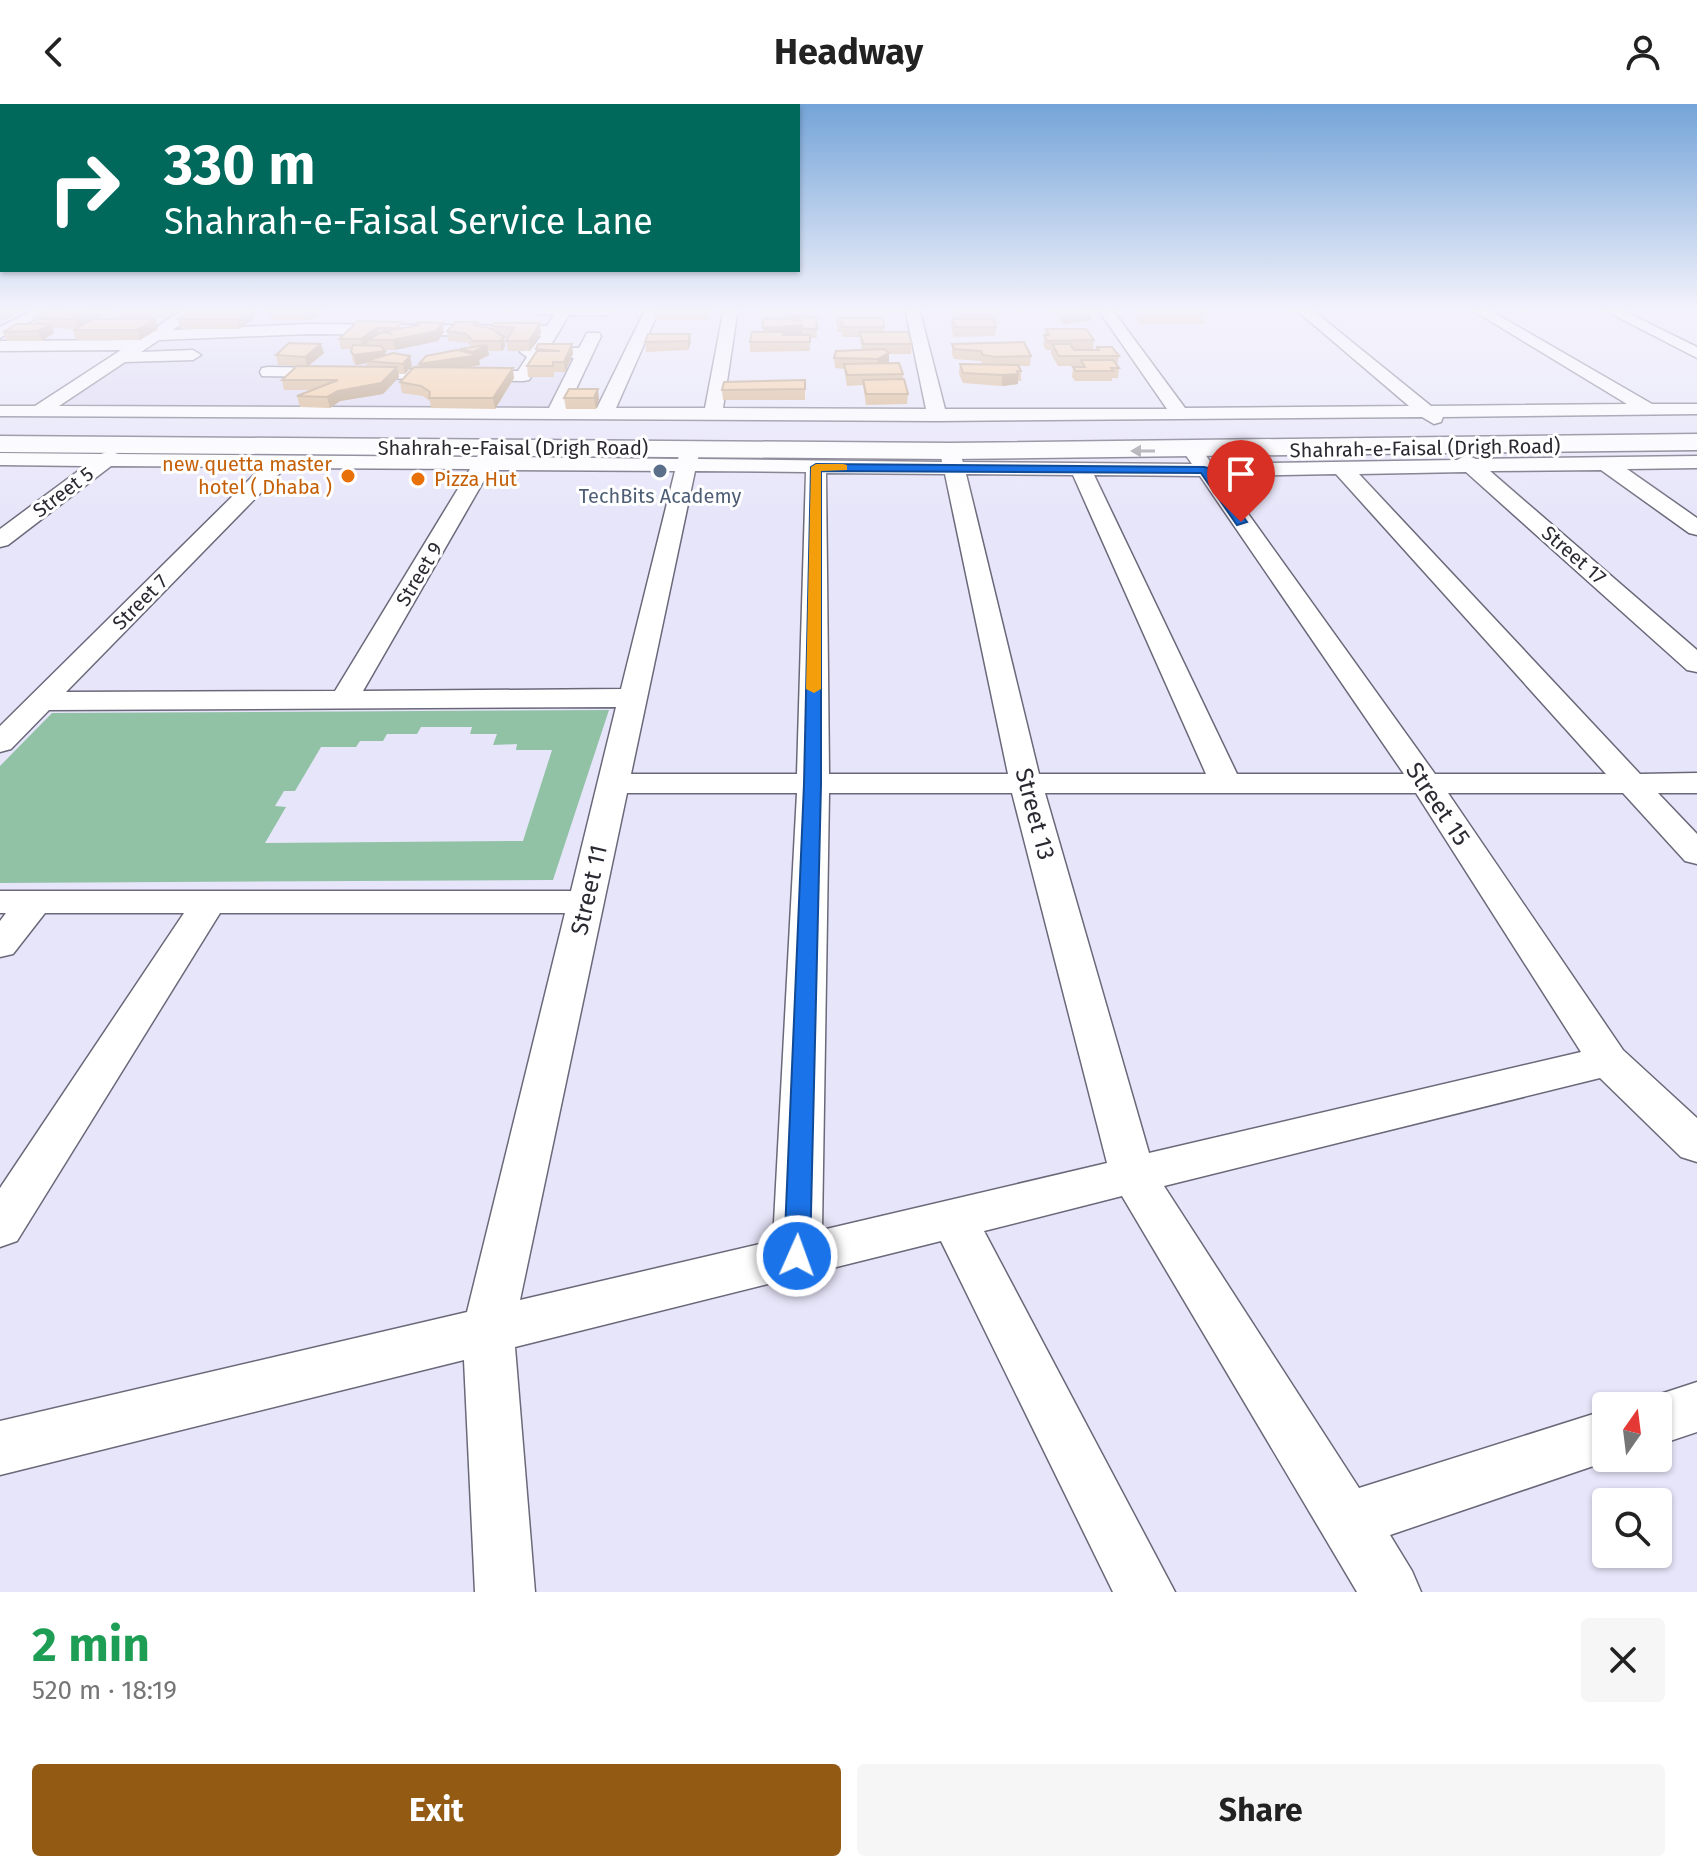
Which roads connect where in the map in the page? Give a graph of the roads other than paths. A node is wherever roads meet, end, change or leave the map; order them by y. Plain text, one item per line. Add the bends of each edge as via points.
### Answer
1 (90, 377) edge
2 (410, 377) edge
3 (572, 377) edge
4 (621, 377) edge
5 (719, 377) edge
6 (928, 377) edge
7 (1154, 377) edge
8 (1385, 377) edge
9 (1594, 377) edge
10 (234, 395) dead end
11 (394, 395) dead end
12 (1697, 409) edge
13 (1650, 410) junction
14 (38, 411) junction
15 (212, 411) junction
16 (555, 413) junction
17 (604, 413) junction
18 (1428, 413) junction
19 (713, 414) junction
20 (937, 415) junction
21 (1181, 415) junction
22 (1697, 425) edge
23 (3, 427) edge
24 (181, 428) junction
25 (1451, 438) junction
26 (1697, 442) edge
27 (1564, 446) junction
28 (116, 453) junction
29 (489, 456) junction
30 (688, 457) junction
31 (0, 459) edge
32 (952, 460) junction
33 (1198, 460) junction
34 (279, 462) junction
35 (1697, 462) edge
36 (1598, 464) junction
37 (816, 467) junction
38 (1473, 467) junction
39 (1081, 469) junction
40 (1343, 469) junction
41 (1697, 528) edge
42 (0, 540) edge
43 (1697, 664) edge
44 (633, 698) junction
45 (344, 699) junction
46 (41, 701) junction
47 (0, 743) edge
48 (1226, 783) junction
49 (1426, 783) junction
50 (1633, 783) junction
51 (1697, 783) edge
52 (613, 784) junction
53 (813, 784) junction
54 (1026, 784) junction
55 (1697, 854) edge
56 (17, 902) edge
57 (586, 902) junction
58 (208, 904) junction
59 (0, 945) edge
60 (1608, 1061) junction
61 (1697, 1145) edge
62 (1133, 1175) junction
63 (953, 1218) junction
64 (0, 1227) edge
65 (797, 1256) junction
66 (488, 1330) junction
67 (1697, 1407) edge
68 (1672, 1415) edge
69 (1592, 1441) edge
70 (0, 1448) edge
71 (1346, 1521) junction
72 (505, 1592) edge
73 (1145, 1592) edge
74 (1391, 1592) edge

1 - 14 street
2 - 11 street
3 - 16 street
4 - 17 street
5 - 19 street
6 - 20 street
7 - 21 street
8 - 18 street, Street 17
9 - 13 street
10 - 15 street
12 - 13 street
13 - 18 street
14 - 15 street
14 - 23 street
15 - 16 street
15 - 24 street
16 - 17 street
17 - 19 street
18 - 21 street
18 - 25 street, Street 17
19 - 20 street
20 - 21 street
22 - 25 highway, Shahrah-e-Faisal (Drigh Road)
23 - 24 highway, Shahrah-e-Faisal (Drigh Road)
23 - 28 highway, Shahrah-e-Faisal (Drigh Road)
24 - 25 highway, Shahrah-e-Faisal (Drigh Road)
25 - 27 highway, Shahrah-e-Faisal (Drigh Road)
25 - 33 highway, Shahrah-e-Faisal (Drigh Road)
25 - 38 street, Street 17
26 - 27 highway, Shahrah-e-Faisal (Drigh Road)
27 - 36 street
28 - 29 highway, Shahrah-e-Faisal (Drigh Road)
28 - 31 street
28 - 34 street
28 - 42 street, Street 5
29 - 30 highway, Shahrah-e-Faisal (Drigh Road)
29 - 34 street
29 - 45 street, Street 9
30 - 32 highway, Shahrah-e-Faisal (Drigh Road)
30 - 37 street
30 - 44 street, Street 11
33 -> 32 highway, Shahrah-e-Faisal (Drigh Road)
32 - 37 street
32 - 39 street
32 - 54 street, Street 13
33 - 39 street
33 - 40 street
33 - 49 street, Street 15
34 - 46 street, Street 7
35 - 36 street
36 - 38 street
36 - 41 street
37 - 53 street
38 - 40 street
38 - 43 street, Street 17
39 - 48 street
40 - 50 street
44 - 45 street
44 - 52 street, Street 11
45 - 46 street
46 - 47 street, Street 7
48 - 49 street
48 - 54 street
49 - 50 street
49 - 60 street, Street 15
50 - 51 street
50 - 55 street
52 - 53 street
52 - 57 street, Street 11
53 - 54 street
53 - 65 street
54 - 62 street, Street 13
56 - 58 street
56 - 59 street
57 - 58 street
57 - 66 street, Street 11
58 - 64 street
60 - 61 street, Street 15
60 - 62 street
62 - 63 street
62 - 71 street, Street 13
63 - 65 street
63 - 73 street
65 - 66 street
66 - 70 street
66 - 72 street, Street 11
67 - 68 street
69 - 71 street
71 - 74 street, Street 13

